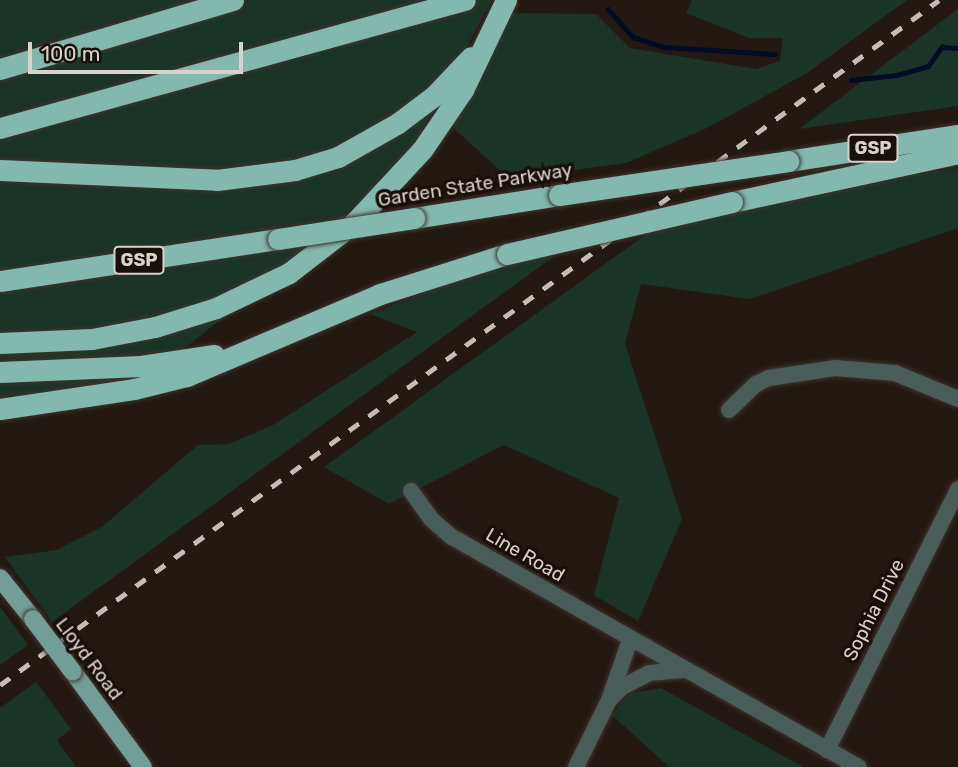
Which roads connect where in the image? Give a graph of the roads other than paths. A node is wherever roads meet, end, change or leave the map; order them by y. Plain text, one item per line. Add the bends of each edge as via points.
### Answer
1 (193, 0) edge
2 (233, 0) edge
3 (465, 0) edge
4 (506, 0) edge
5 (493, 28) junction
6 (83, 44) junction
7 (0, 69) edge
8 (0, 128) edge
9 (958, 135) edge
10 (958, 153) edge
11 (0, 170) edge
12 (0, 281) edge
13 (269, 340) junction
14 (0, 343) edge
15 (0, 372) edge
16 (958, 399) edge
17 (0, 409) edge
18 (729, 410) dead end
19 (958, 489) edge
20 (411, 491) dead end
21 (0, 578) edge
22 (631, 640) junction
23 (682, 670) junction
24 (609, 700) junction
25 (827, 750) junction
26 (143, 767) edge
27 (576, 767) edge
28 (858, 767) edge

1 - 6 highway
2 - 6 highway
3 - 8 highway
4 - 5 highway
5 - 11 highway via 450,81 417,109 358,147 316,164 253,178 218,180
5 - 14 highway via 463,90 408,167 355,222 289,273 225,304 156,327 92,339
6 - 7 highway
9 - 12 highway, Garden State Parkway / GSP, bridge
10 - 13 highway, bridge via 507,254 414,281
13 - 15 highway via 162,364
13 - 17 highway via 170,381
16 - 18 street via 895,373 835,368 769,378 755,384
19 - 25 street, Sophia Drive
20 - 22 street, Line Road via 430,519 452,537
21 - 26 main road, Lloyd Road, bridge
22 - 23 street, Line Road
22 - 24 street
23 - 24 street via 649,673 622,687
23 - 25 street, Line Road
24 - 27 street
25 - 28 street, Line Road

